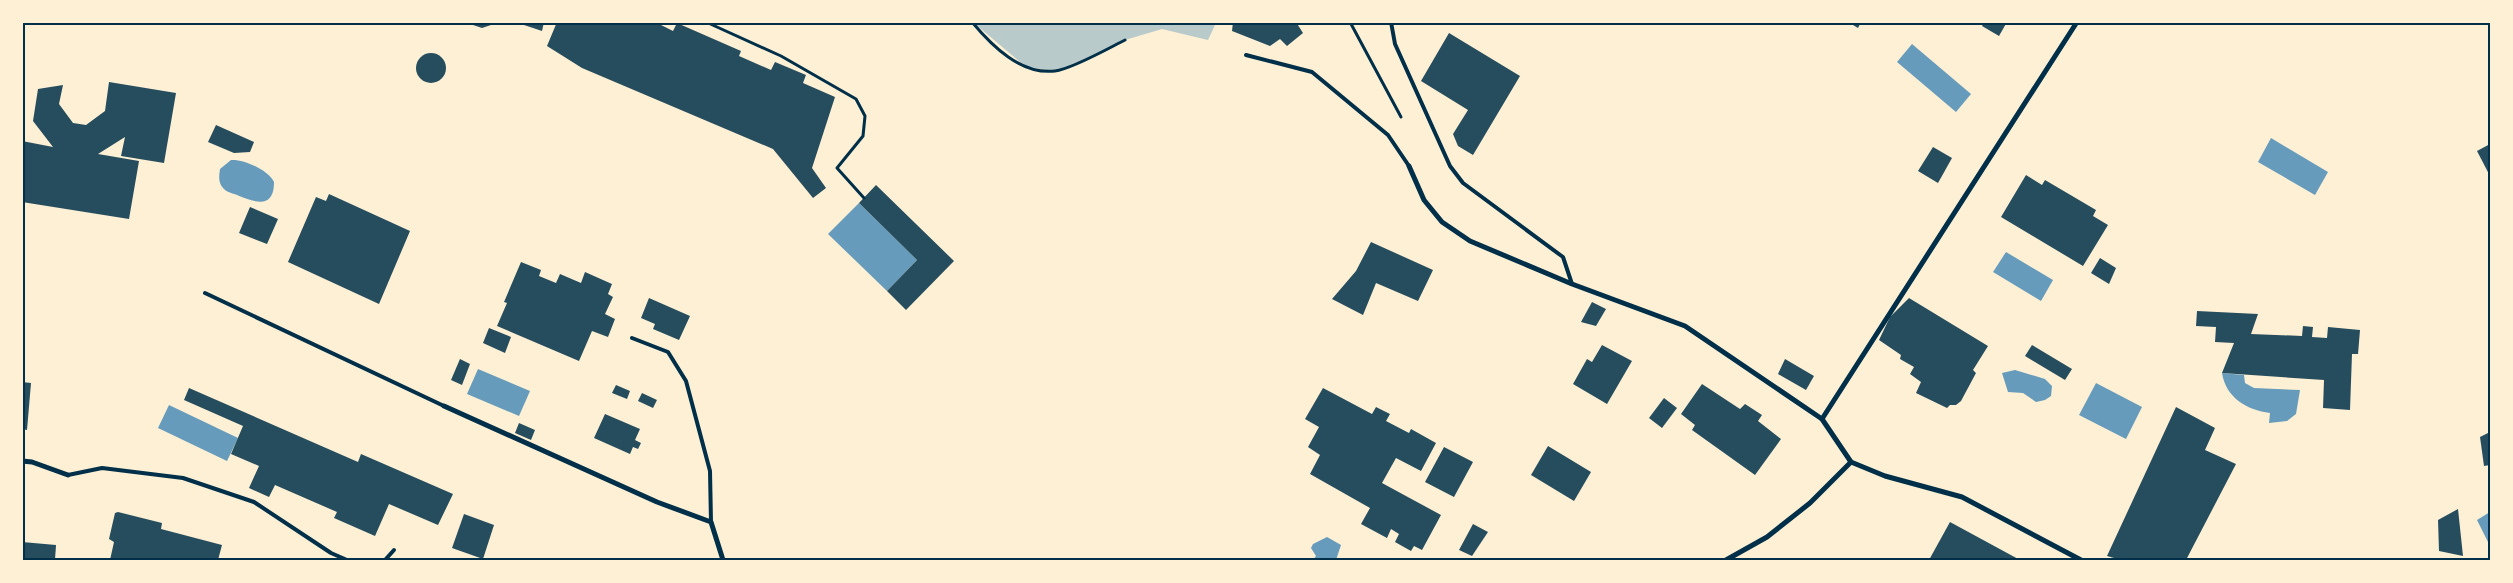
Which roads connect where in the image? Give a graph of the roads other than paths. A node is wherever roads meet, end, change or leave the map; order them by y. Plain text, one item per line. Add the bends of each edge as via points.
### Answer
1 (1392, 22) edge
2 (2077, 22) edge
3 (1246, 55) dead end
4 (1408, 166) joint
5 (1572, 284) junction
6 (205, 293) dead end
7 (632, 338) dead end
8 (444, 406) joint
9 (1822, 419) junction
10 (22, 461) edge
11 (1851, 462) junction
12 (68, 475) joint
13 (711, 522) junction
14 (394, 550) dead end
15 (347, 560) edge
16 (385, 560) edge
17 (724, 560) edge
18 (1726, 560) edge
19 (2080, 560) edge

1 - 5 lane via 1394,44 1450,166 1463,183 1563,257
2 - 9 street
3 - 4 lane via 1312,72 1388,135
4 - 5 street via 1424,200 1442,222 1470,241
5 - 9 street via 1685,326
6 - 8 lane
7 - 13 lane via 668,352 686,381 710,471
8 - 13 street via 657,502
9 - 11 street
10 - 12 street
11 - 18 street via 1810,502 1767,537
11 - 19 street via 1885,476 1962,497
12 - 15 lane via 102,468 183,478 254,502
13 - 17 street
14 - 16 lane

